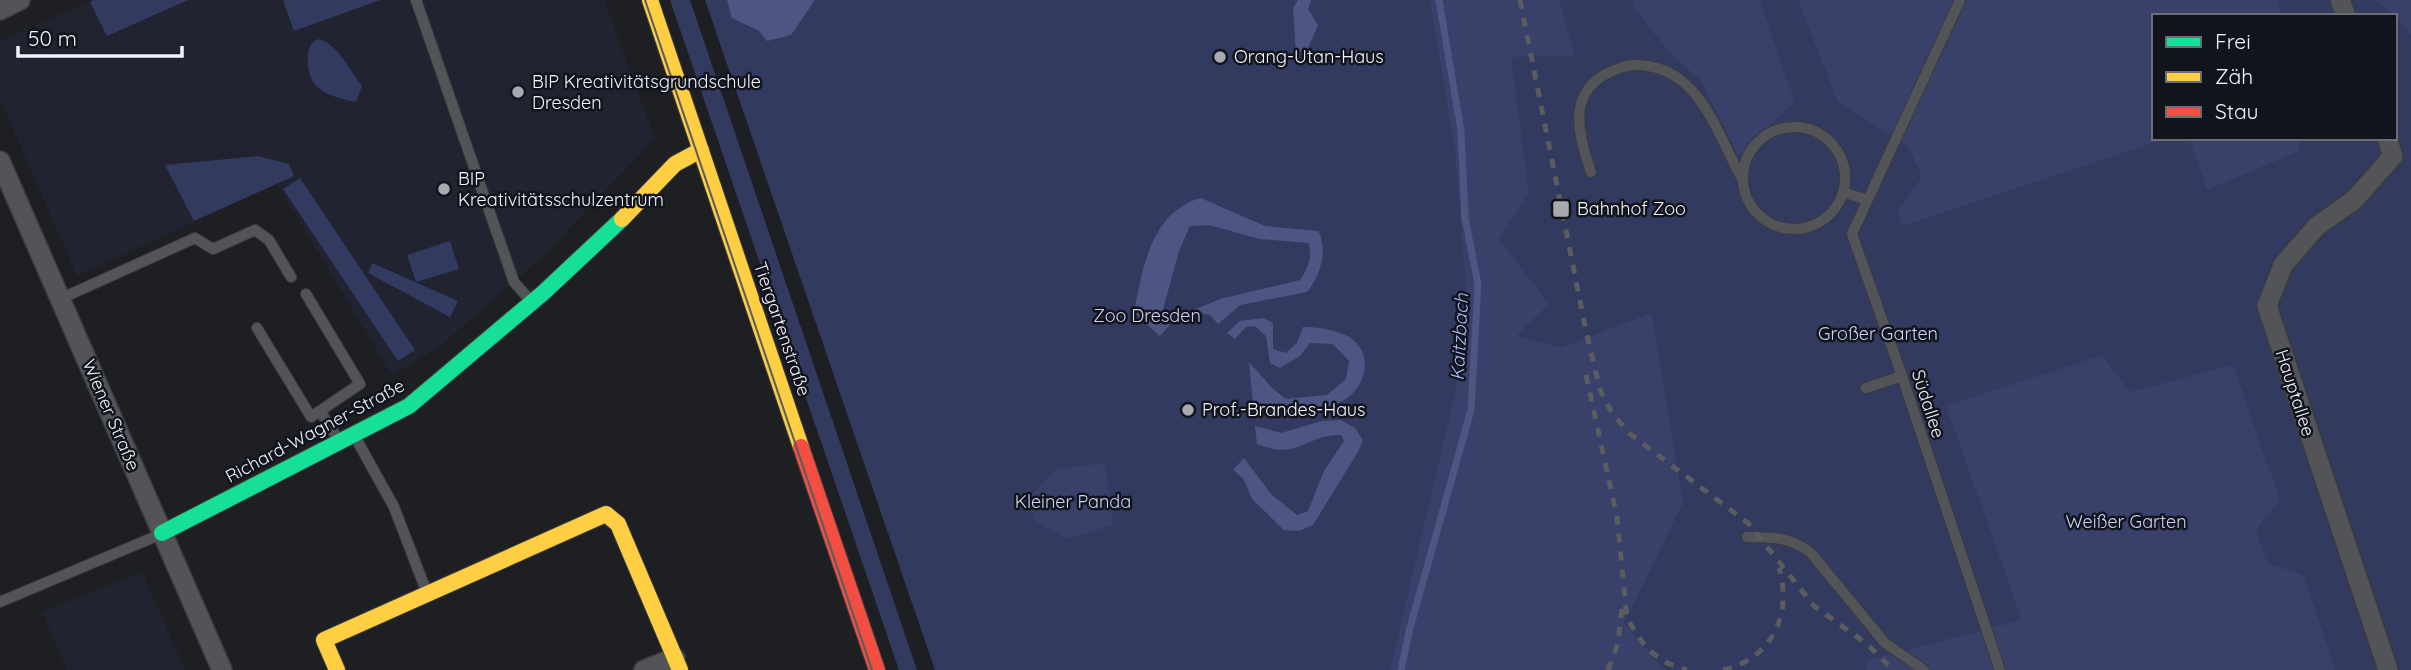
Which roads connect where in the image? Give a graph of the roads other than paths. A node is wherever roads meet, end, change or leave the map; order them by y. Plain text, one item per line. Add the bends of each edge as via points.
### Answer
1 (20, 0) edge
2 (416, 0) edge
3 (650, 0) edge
4 (1960, 0) edge
5 (0, 10) edge
6 (701, 150) junction
7 (2397, 151) edge
8 (0, 161) edge
9 (1591, 172) dead end
10 (1742, 179) junction
11 (1843, 192) junction
12 (1867, 200) junction
13 (291, 277) dead end
14 (306, 294) dead end
15 (60, 299) junction
16 (532, 303) junction
17 (257, 328) dead end
18 (1902, 376) junction
19 (1866, 388) dead end
20 (320, 411) junction
21 (347, 439) junction
22 (162, 533) junction
23 (1747, 537) dead end
24 (428, 594) junction
25 (0, 602) edge
26 (678, 664) edge
27 (222, 670) edge
28 (337, 670) edge
29 (644, 670) edge
30 (877, 670) edge
31 (1924, 670) edge
32 (2000, 670) edge
33 (2388, 670) edge

1 - 5 street
2 - 16 lane via 514,282
3 - 6 street, Tiergartenstraße
4 - 12 lane, Südallee
6 - 16 street, Richard-Wagner-Straße via 675,164
6 - 30 street, Tiergartenstraße
7 - 33 street, Hauptallee via 2354,200 2317,226 2284,265 2267,306
8 - 15 street, Wiener Straße
9 - 10 lane via 1579,138 1582,96 1605,72 1628,65 1655,67 1674,75 1697,95
10 - 11 lane via 1756,212 1788,229 1818,223 1829,215
10 - 11 lane via 1752,148 1779,128 1794,126 1817,132 1835,147 1843,161
11 - 12 lane
12 - 18 lane, Südallee via 1852,234
13 - 15 lane via 270,240 255,230 213,249 195,238
14 - 20 lane via 360,384
15 - 22 street, Wiener Straße
16 - 21 street, Richard-Wagner-Straße via 409,406
17 - 20 lane via 311,417
18 - 19 lane
18 - 32 lane, Südallee
20 - 21 lane
21 - 22 street, Richard-Wagner-Straße
21 - 24 lane via 394,507
22 - 25 lane, Richard-Wagner-Straße
22 - 27 street, Wiener Straße
23 - 31 lane via 1795,541 1810,552 1885,643
24 - 26 street via 606,514 618,523
24 - 28 street via 324,640
26 - 29 street

